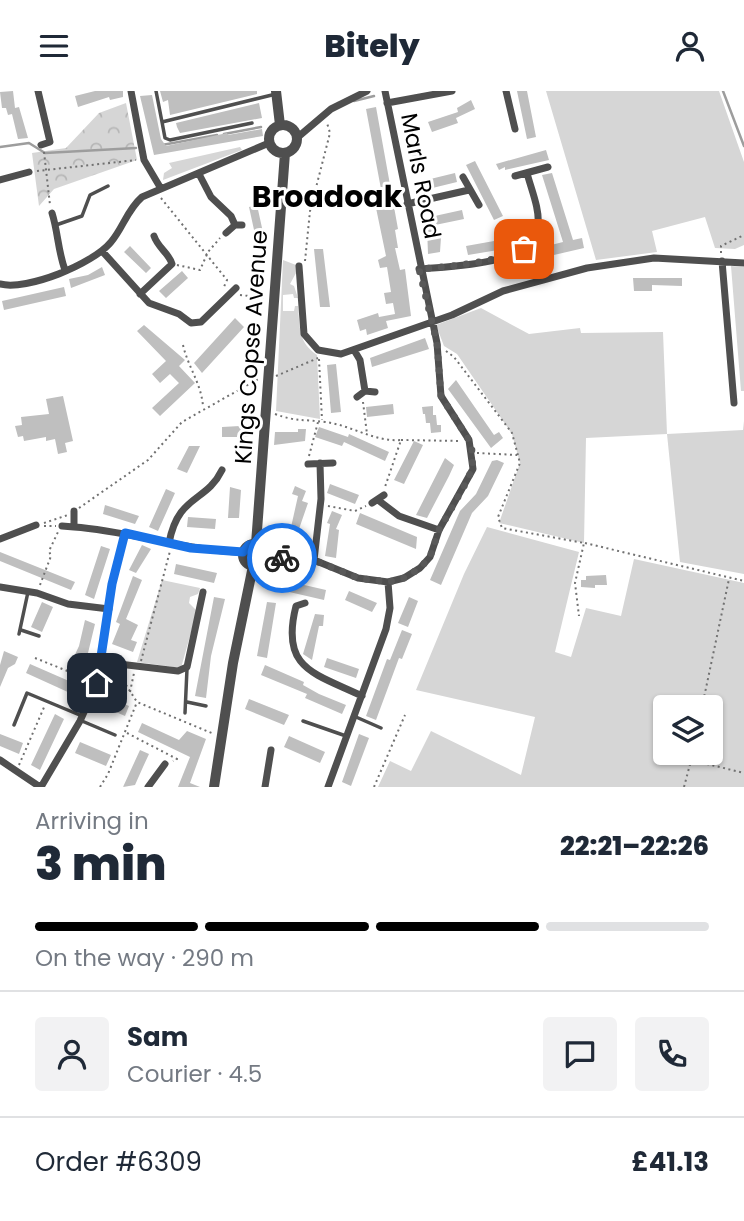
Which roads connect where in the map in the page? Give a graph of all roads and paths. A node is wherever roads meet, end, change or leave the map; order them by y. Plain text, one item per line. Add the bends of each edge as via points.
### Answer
1 (38, 91) edge
2 (131, 91) edge
3 (156, 91) edge
4 (367, 91) edge
5 (384, 91) edge
6 (452, 91) edge
7 (506, 91) edge
8 (276, 92) edge
9 (387, 103) junction
10 (324, 115) junction
11 (162, 122) junction
12 (253, 123) dead end
13 (281, 125) junction
14 (505, 126) dead end
15 (298, 137) junction
16 (269, 142) junction
17 (41, 145) joint
18 (285, 153) junction
19 (144, 160) junction
20 (548, 167) dead end
21 (44, 171) junction
22 (29, 172) joint
23 (527, 173) junction
24 (199, 174) junction
25 (515, 176) dead end
26 (463, 177) dead end
27 (0, 180) edge
28 (108, 186) dead end
29 (157, 188) junction
30 (469, 190) junction
31 (407, 204) junction
32 (479, 205) dead end
33 (52, 213) joint
34 (56, 225) junction
35 (226, 233) joint
36 (744, 235) edge
37 (154, 236) dead end
38 (102, 251) junction
39 (208, 252) junction
40 (722, 261) junction
41 (744, 263) edge
42 (172, 264) junction
43 (299, 266) joint
44 (419, 269) junction
45 (65, 270) junction
46 (0, 284) edge
47 (229, 290) junction
48 (140, 294) junction
49 (274, 299) junction
50 (431, 320) junction
51 (437, 343) junction
52 (183, 345) dead end
53 (354, 349) junction
54 (268, 377) junction
55 (375, 392) dead end
56 (361, 393) junction
57 (734, 403) dead end
58 (204, 408) junction
59 (273, 413) dead end
60 (320, 421) junction
61 (367, 435) junction
62 (401, 440) junction
63 (470, 442) junction
64 (473, 453) junction
65 (518, 454) junction
66 (320, 463) junction
67 (333, 463) dead end
68 (308, 464) joint
69 (222, 470) dead end
70 (378, 499) junction
71 (321, 503) junction
72 (74, 512) junction
73 (36, 525) junction
74 (62, 526) junction
75 (74, 527) junction
76 (439, 530) junction
77 (125, 533) junction
78 (0, 539) edge
79 (170, 543) junction
80 (584, 543) junction
81 (256, 544) junction
82 (243, 552) junction
83 (264, 558) junction
84 (314, 560) junction
85 (253, 566) junction
86 (729, 578) junction
87 (744, 581) edge
88 (388, 582) junction
89 (3, 584) edge
90 (203, 592) dead end
91 (33, 593) junction
92 (288, 601) dead end
93 (305, 603) dead end
94 (296, 606) junction
95 (108, 608) junction
96 (579, 616) dead end
97 (39, 636) dead end
98 (35, 658) dead end
99 (103, 662) junction
100 (113, 664) junction
101 (138, 665) junction
102 (187, 667) junction
103 (97, 683) junction
104 (130, 692) junction
105 (705, 695) edge
106 (362, 696) junction
107 (47, 701) junction
108 (137, 702) junction
109 (187, 702) junction
110 (206, 706) dead end
111 (185, 713) dead end
112 (405, 715) dead end
113 (354, 716) junction
114 (81, 718) junction
115 (303, 721) dead end
116 (14, 725) dead end
117 (381, 728) dead end
118 (126, 732) junction
119 (115, 735) dead end
120 (346, 736) junction
121 (222, 737) junction
122 (271, 750) dead end
123 (0, 760) edge
124 (165, 764) joint
125 (690, 765) edge
126 (711, 765) edge
127 (17, 770) junction
128 (744, 773) edge
129 (41, 787) edge
130 (100, 787) edge
131 (148, 787) edge
132 (214, 787) edge
133 (265, 787) edge
134 (328, 787) edge
135 (374, 787) edge
136 (684, 787) edge

1 - 17 street via 50,142
2 - 19 street
3 - 11 lane
4 - 10 street via 349,97
5 - 9 street, Marls Road
6 - 9 street
7 - 14 street via 514,126
8 - 11 lane
8 - 13 street
9 - 31 street, Marls Road
10 - 15 street
10 - 43 path via 330,133 310,211 305,263
11 - 12 lane via 165,138 170,140
13 - 15 street via 293,128
13 - 16 street via 270,133
15 - 18 street via 293,149
16 - 18 street via 273,150
16 - 24 street
17 - 21 path
18 - 49 street, Kings Copse Avenue
19 - 21 path
19 - 29 street
20 - 23 street
21 - 22 path
21 - 33 path
22 - 27 street via 22,179
23 - 25 street
23 - 44 street via 538,226 524,249 468,265
24 - 29 street
24 - 35 street via 211,197 239,225
26 - 30 street
28 - 34 lane via 90,195 82,216
29 - 38 street via 131,207
29 - 39 path
30 - 31 street
30 - 32 street
31 - 44 street, Marls Road
33 - 34 street
34 - 45 street
35 - 39 path
36 - 40 path via 721,246
37 - 42 street via 153,248 170,257
38 - 45 street
38 - 48 street
39 - 42 path via 200,269
39 - 47 path
40 - 41 street
40 - 50 street via 654,258 609,263 503,291
40 - 57 street
42 - 48 street
43 - 53 street via 296,277 304,334 310,344 330,354
44 - 50 street, Marls Road
45 - 46 street via 20,286
47 - 48 street via 196,324 149,303
47 - 49 path
49 - 54 street, Kings Copse Avenue
50 - 51 street, Marls Road
50 - 53 street
51 - 63 street, Marls Road via 441,396
51 - 65 path via 454,357 512,433
52 - 58 path via 187,363 199,381
53 - 56 street via 360,361
54 - 58 path
54 - 60 path via 318,358
54 - 81 street, Kings Copse Avenue
55 - 56 street
56 - 61 path
58 - 72 path via 182,422 148,460
59 - 60 path via 296,422
60 - 61 path
60 - 68 path
61 - 62 path
62 - 63 path
62 - 70 path
63 - 64 street, Marls Road
64 - 65 path
64 - 76 street via 472,469
65 - 80 path via 520,463 498,517 502,528
66 - 67 street
66 - 68 street
66 - 71 street
69 - 79 street via 210,492 190,500 180,511
70 - 71 path via 355,511
70 - 76 street via 399,516
71 - 84 street
72 - 73 path
72 - 75 street
73 - 74 path
73 - 78 street
74 - 75 street
74 - 91 path
75 - 77 street
76 - 88 street via 430,557 420,568
77 - 79 street
77 - 95 street
79 - 82 street
79 - 101 path
80 - 86 path
80 - 96 path via 575,583
81 - 82 street
81 - 83 street
82 - 85 street via 243,560
83 - 84 street
83 - 85 street
84 - 88 street via 358,578
85 - 121 street
86 - 87 path
86 - 105 path
88 - 106 street via 386,629
89 - 91 street
90 - 102 street via 197,601
91 - 95 street via 68,604
91 - 97 lane via 20,632
92 - 94 street
93 - 94 street
94 - 106 street via 291,647 296,658
95 - 99 street
98 - 103 path
99 - 100 street
99 - 103 street
100 - 101 street
100 - 104 path
101 - 102 street via 178,671
101 - 104 path
102 - 109 lane
103 - 114 street
104 - 108 path
106 - 113 street
107 - 114 lane
107 - 116 lane via 27,693
107 - 127 path
108 - 118 path
108 - 121 path
109 - 110 lane
109 - 111 lane
112 - 135 path
113 - 117 lane
113 - 120 street
114 - 119 lane
114 - 129 street
115 - 120 lane
118 - 124 path via 177,759
118 - 130 path
120 - 134 street
121 - 132 street
122 - 133 street
123 - 127 street
124 - 131 street
125 - 136 path
126 - 128 path
127 - 129 street

